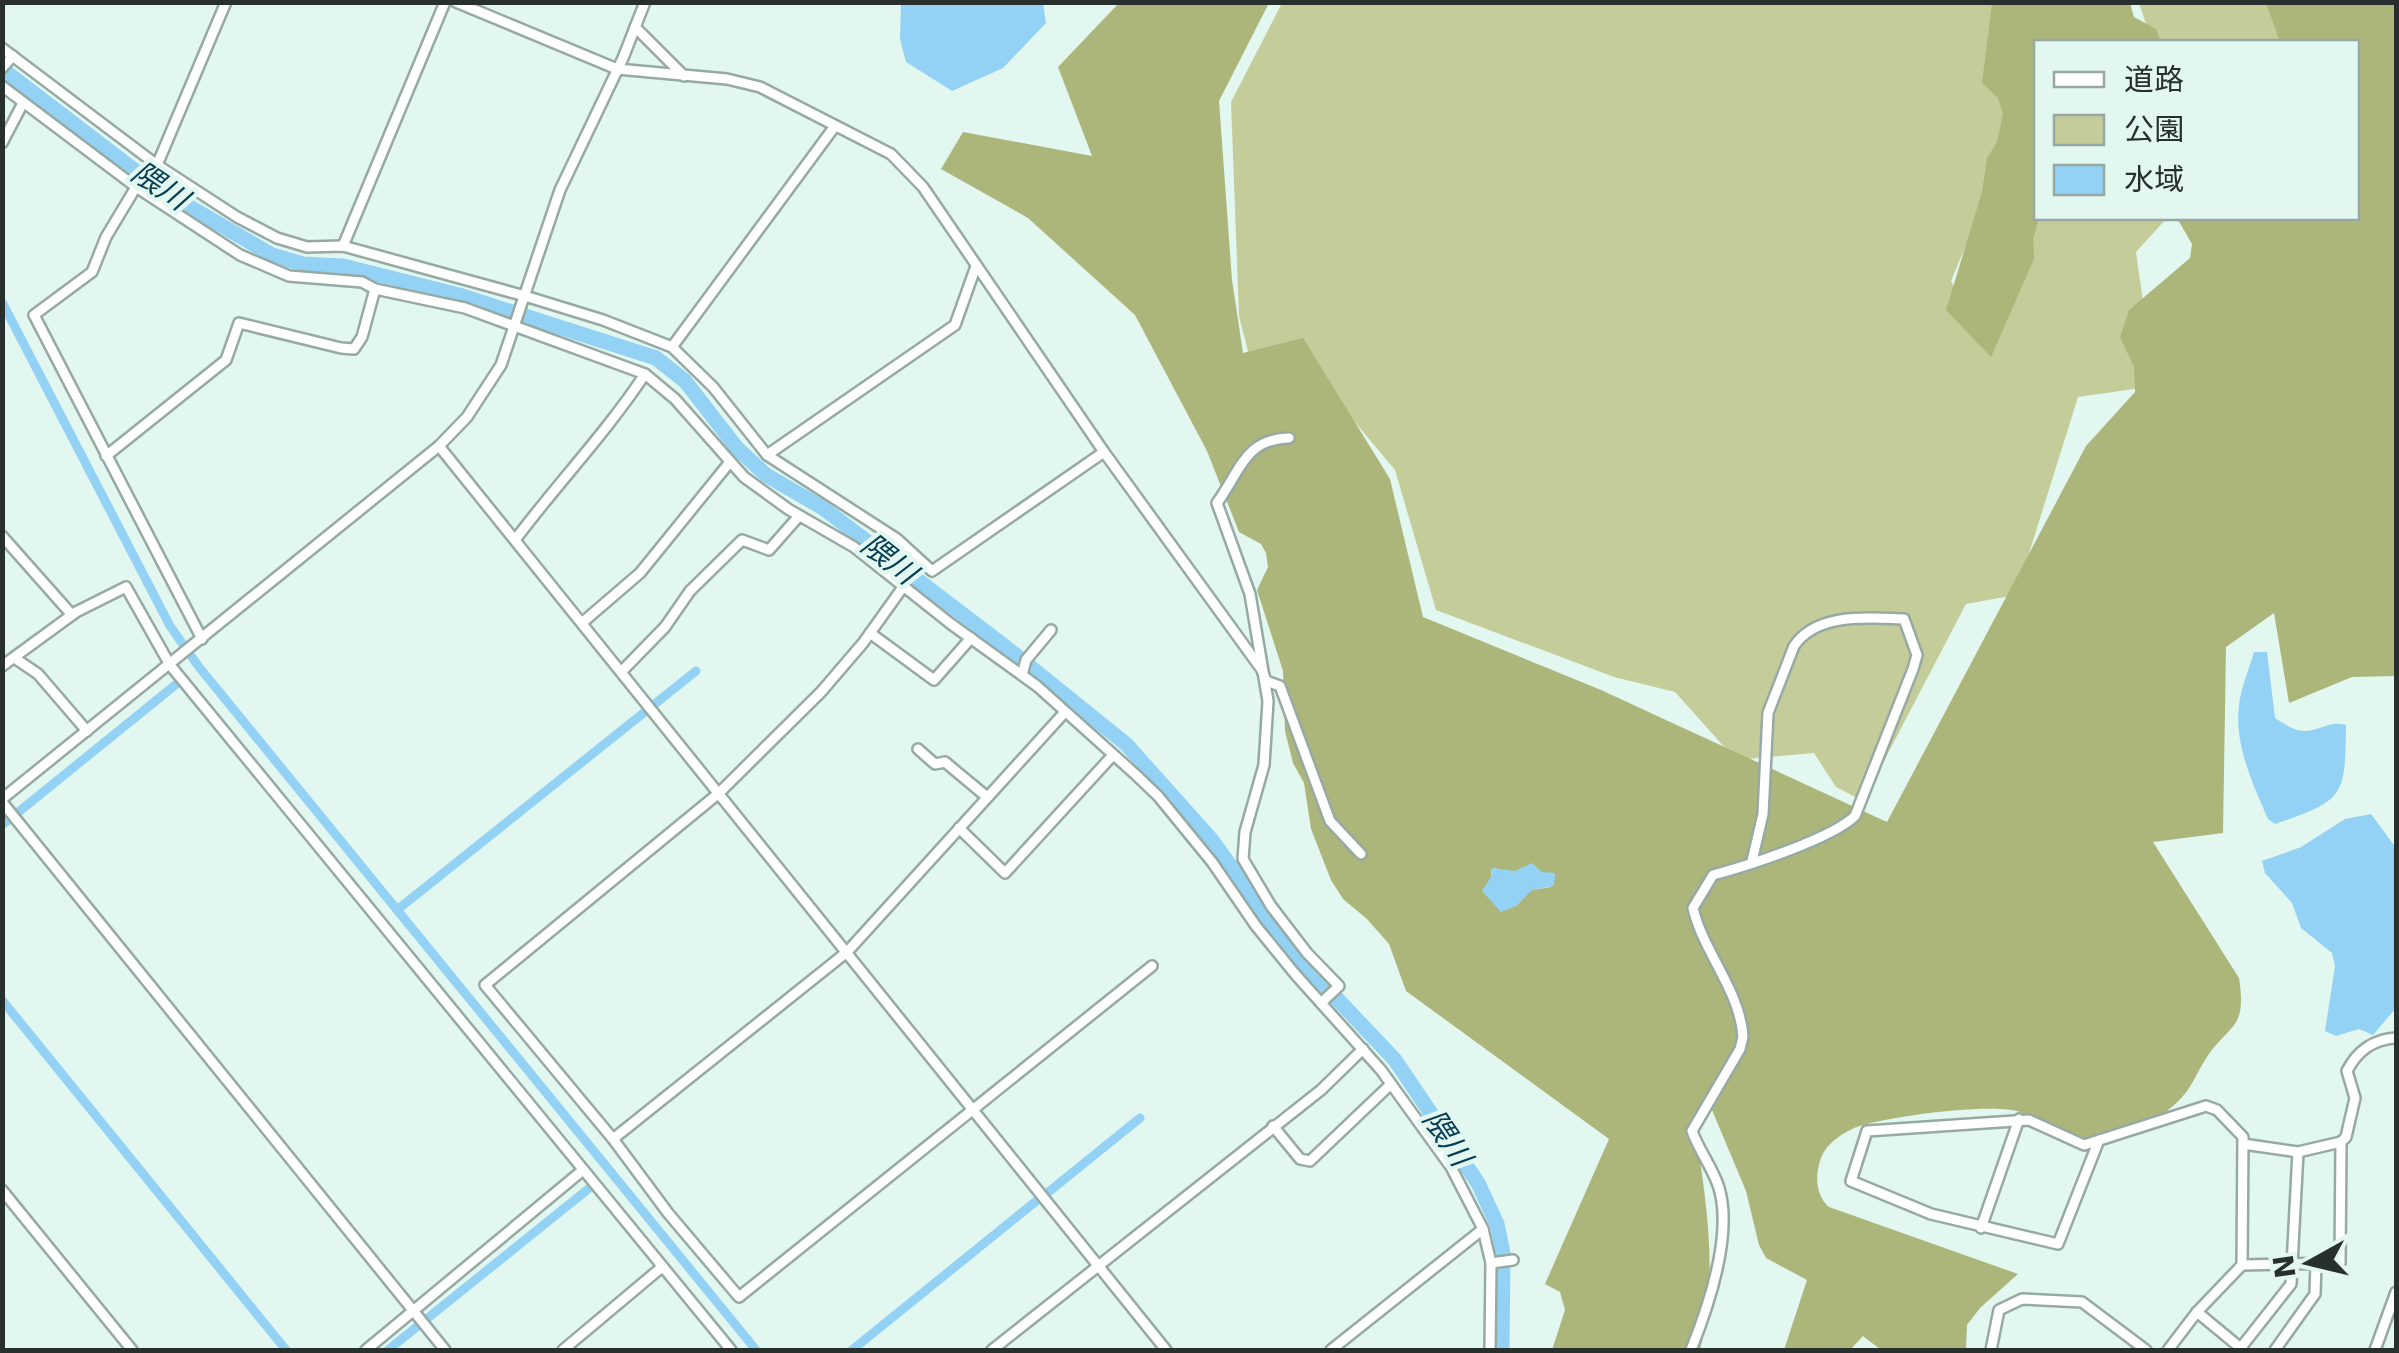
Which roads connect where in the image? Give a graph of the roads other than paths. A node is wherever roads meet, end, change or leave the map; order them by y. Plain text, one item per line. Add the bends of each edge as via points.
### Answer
1 (226, 2) edge
2 (444, 2) edge
3 (456, 2) edge
4 (645, 2) edge
5 (635, 27) junction
6 (2, 48) edge
7 (8, 62) edge
8 (617, 69) junction
9 (684, 76) junction
10 (2, 86) edge
11 (23, 104) junction
12 (835, 126) junction
13 (4, 137) edge
14 (158, 165) junction
15 (136, 187) junction
16 (343, 246) junction
17 (976, 266) junction
18 (375, 289) junction
19 (525, 296) junction
20 (516, 324) junction
21 (672, 347) junction
22 (645, 374) junction
23 (1289, 438) dead end
24 (440, 446) junction
25 (1104, 452) junction
26 (767, 455) junction
27 (106, 456) junction
28 (730, 462) junction
29 (799, 516) junction
30 (2, 536) edge
31 (515, 540) junction
32 (903, 587) junction
33 (72, 614) junction
34 (583, 622) junction
35 (1051, 630) dead end
36 (870, 633) junction
37 (971, 638) junction
38 (202, 639) junction
39 (16, 659) junction
40 (172, 662) junction
41 (2, 666) edge
42 (624, 668) dead end
43 (1022, 675) junction
44 (1264, 676) junction
45 (1065, 712) junction
46 (87, 731) junction
47 (918, 749) dead end
48 (1113, 756) junction
49 (720, 792) junction
50 (987, 797) junction
51 (2, 801) edge
52 (959, 828) junction
53 (1361, 854) dead end
54 (1752, 862) junction
55 (846, 952) junction
56 (1152, 966) dead end
57 (1323, 1001) junction
58 (2396, 1038) edge
59 (1363, 1049) junction
60 (1391, 1084) junction
61 (973, 1108) junction
62 (2019, 1120) junction
63 (1272, 1126) junction
64 (614, 1139) junction
65 (2098, 1140) junction
66 (2341, 1142) junction
67 (2243, 1144) junction
68 (2298, 1152) junction
69 (584, 1170) junction
70 (2, 1190) edge
71 (1981, 1228) junction
72 (1483, 1229) junction
73 (1513, 1260) dead end
74 (1491, 1262) junction
75 (2292, 1263) junction
76 (2316, 1263) junction
77 (1098, 1265) junction
78 (2242, 1265) junction
79 (662, 1268) junction
80 (2396, 1292) edge
81 (413, 1311) junction
82 (2197, 1312) junction
83 (132, 1350) edge
84 (366, 1350) edge
85 (446, 1350) edge
86 (562, 1350) edge
87 (731, 1350) edge
88 (992, 1350) edge
89 (1166, 1350) edge
90 (1331, 1350) edge
91 (1490, 1350) edge
92 (1691, 1350) edge
93 (1991, 1350) edge
94 (2146, 1350) edge
95 (2168, 1350) edge
96 (2241, 1350) edge
97 (2275, 1350) edge
98 (2375, 1350) edge

1 - 14 street
2 - 16 street
3 - 8 street
4 - 5 street
5 - 8 street
5 - 9 street
6 - 7 street
7 - 14 street
8 - 9 street
8 - 19 street via 560,190
9 - 12 street via 745,82
10 - 11 street
11 - 13 street
11 - 15 street
12 - 17 street via 908,168
12 - 21 street
14 - 16 street via 277,238
15 - 18 street via 272,269
15 - 27 street via 92,272 34,316
16 - 19 street
17 - 25 street
17 - 26 street via 955,325
18 - 20 street
18 - 27 street via 354,349 239,323 226,360
19 - 20 street
19 - 21 street
20 - 22 street
20 - 24 street via 483,397
21 - 26 street
22 - 28 street
22 - 31 street
23 - 44 street via 1251,449 1217,503 1250,594
24 - 31 street
24 - 38 street
25 - 26 street via 932,571 897,539
25 - 44 street
27 - 38 street
28 - 29 street
28 - 34 street via 640,573
29 - 32 street via 854,547
29 - 42 street via 770,550 742,540
30 - 33 street
31 - 34 street
32 - 36 street
32 - 37 street
33 - 39 street
33 - 40 street via 126,586
34 - 49 street
35 - 43 street
36 - 37 street via 934,680
36 - 49 street via 822,692
37 - 43 street
38 - 40 street
39 - 41 street
39 - 46 street via 38,674
40 - 46 street
40 - 69 street
43 - 45 street
44 - 53 street via 1288,701 1330,821
44 - 57 street via 1264,765 1243,859 1307,953 1339,986
45 - 48 street
45 - 50 street
46 - 51 street
47 - 50 street
48 - 52 street via 1005,873
48 - 57 street via 1158,796 1256,926
49 - 55 street
49 - 64 street via 484,985
50 - 52 street
51 - 81 street
52 - 55 street
54 - 54 street via 1763,814 1768,713 1799,638 1844,618 1904,619 1917,655 1914,669 1855,816 1843,828
54 - 92 street via 1712,875 1693,908 1743,1037 1692,1131 1725,1213 1722,1246
55 - 61 street
55 - 64 street
56 - 61 street
57 - 59 street
58 - 66 street via 2370,1044 2353,1059 2347,1071 2355,1098
59 - 60 street
59 - 63 street
60 - 63 street via 1310,1161 1300,1159
60 - 72 street via 1451,1168
61 - 64 street via 738,1297
61 - 77 street
62 - 65 street via 2084,1145
62 - 71 street
62 - 71 street via 1867,1132 1851,1181
63 - 77 street
65 - 67 street via 2206,1106 2217,1110
65 - 71 street via 2058,1244
66 - 68 street
66 - 76 street via 2340,1263
67 - 68 street
67 - 78 street
68 - 75 street
69 - 79 street
69 - 81 street
70 - 83 street
72 - 74 street
72 - 90 street
73 - 74 street
74 - 91 street
75 - 76 street
75 - 78 street
75 - 96 street via 2290,1284
76 - 97 street via 2316,1294
77 - 88 street
77 - 89 street
78 - 82 street
79 - 86 street
79 - 87 street
80 - 98 street
81 - 84 street
81 - 85 street
82 - 95 street
82 - 96 street
93 - 94 street via 1999,1310 2022,1299 2082,1302

